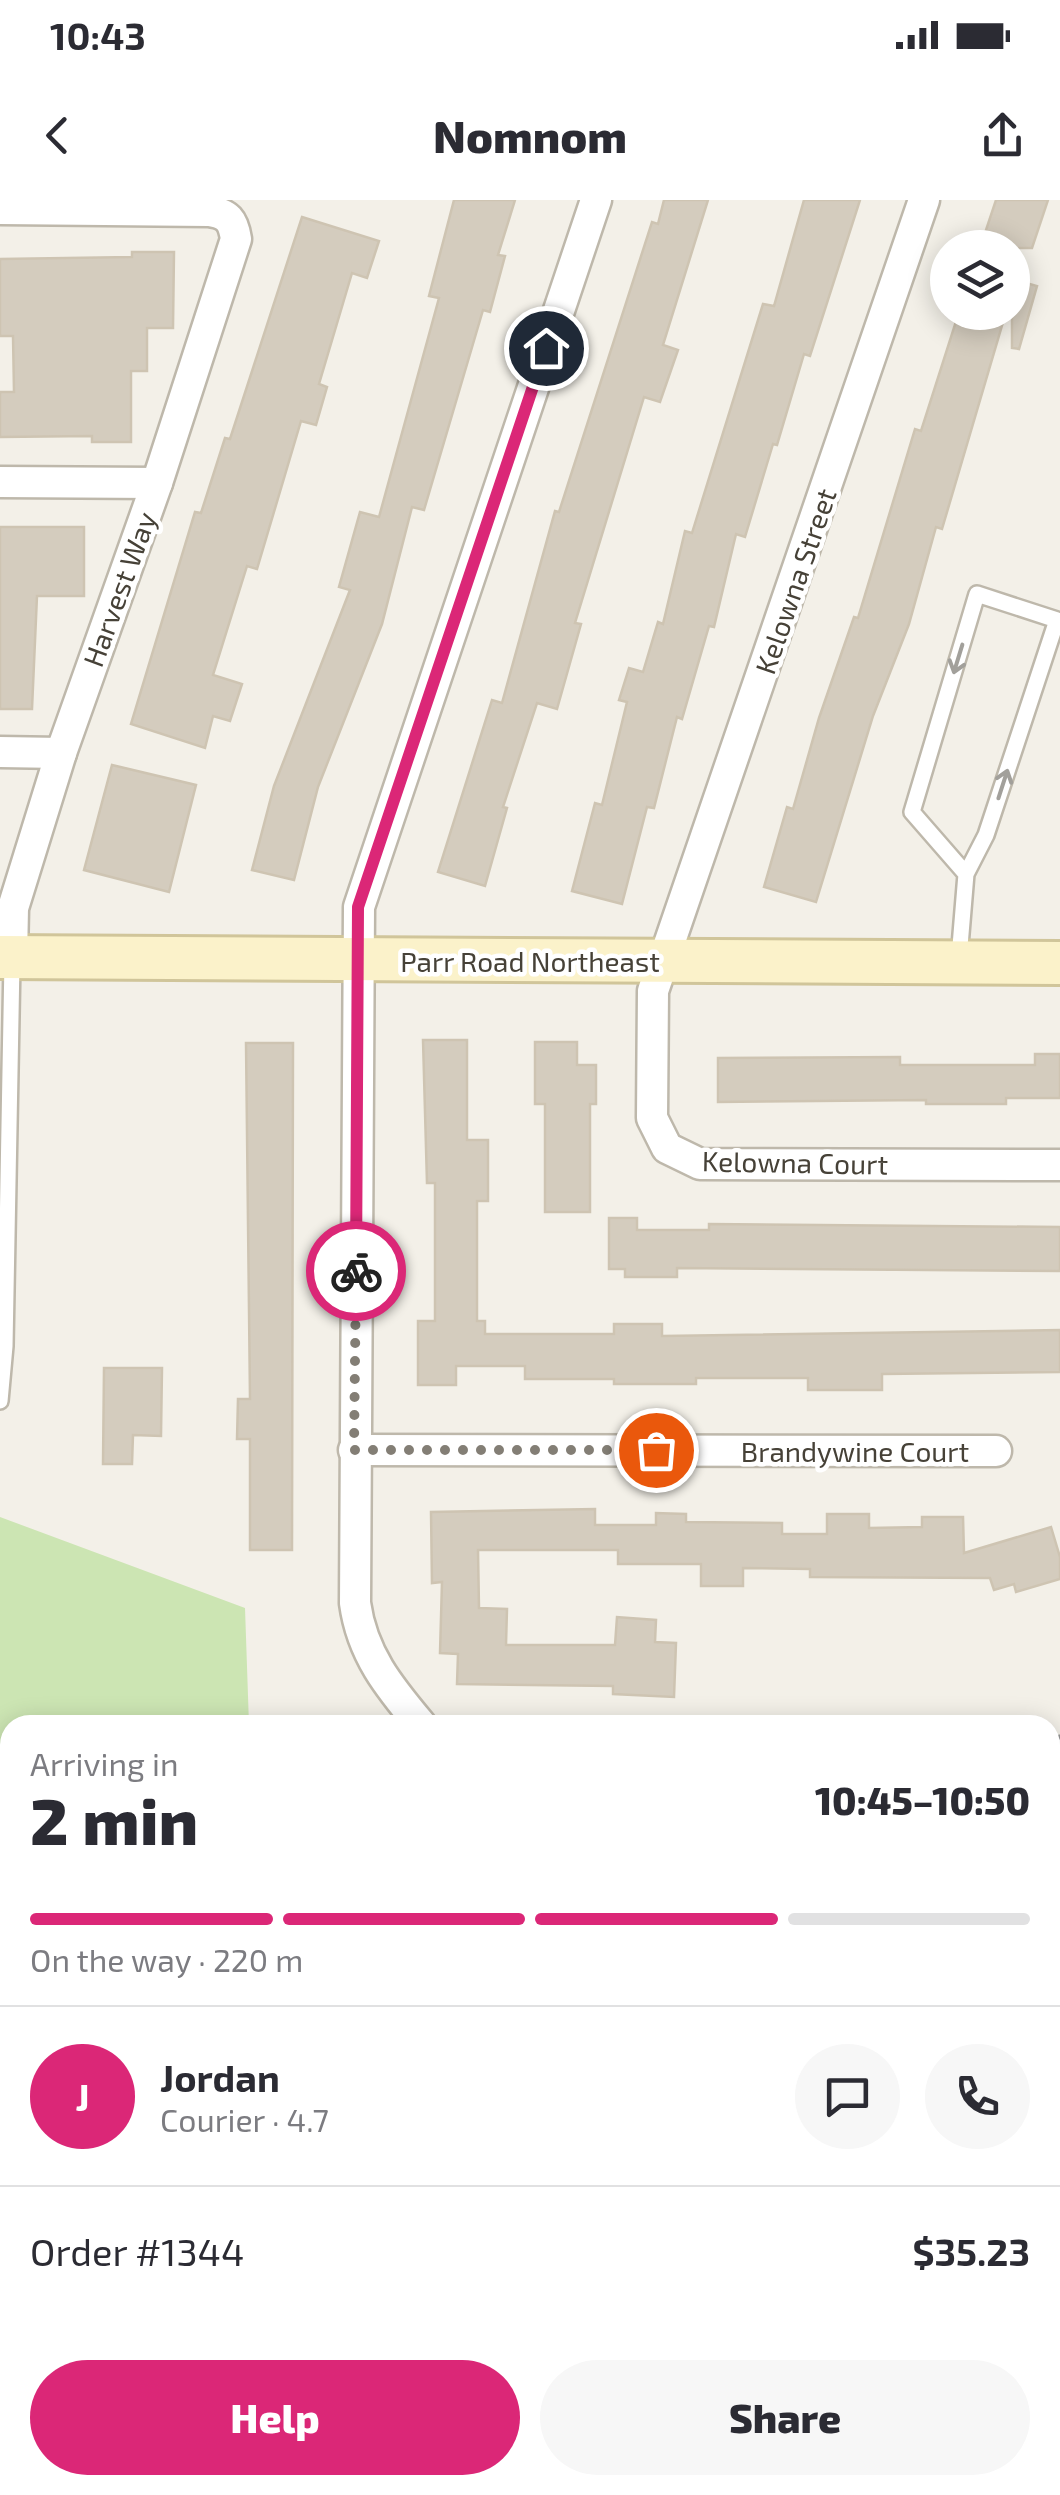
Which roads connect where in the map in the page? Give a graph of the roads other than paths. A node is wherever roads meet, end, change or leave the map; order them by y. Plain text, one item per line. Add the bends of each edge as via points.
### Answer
1 (596, 200) edge
2 (924, 200) edge
3 (99, 205) edge
4 (0, 209) edge
5 (0, 482) edge
6 (157, 483) junction
7 (0, 752) edge
8 (61, 752) junction
9 (966, 874) junction
10 (6, 957) edge
11 (358, 960) junction
12 (664, 961) junction
13 (959, 962) junction
14 (1060, 963) edge
15 (1060, 1165) edge
16 (0, 1401) edge
17 (354, 1450) junction
18 (996, 1452) dead end
19 (413, 1715) edge

1 - 11 street via 362,895
2 - 12 street, Kelowna Street
3 - 4 street
3 - 6 street, Harvest Way via 209,211 233,223 232,254
5 - 6 street
6 - 8 street, Harvest Way
7 - 8 street
8 - 10 street, Harvest Way via 13,908
9 -> 9 lane via 986,835 1057,620 977,594 912,812
9 - 13 lane
10 - 11 main road, Parr Road Northeast
10 - 16 lane
11 - 12 main road, Parr Road Northeast
11 - 17 street
12 - 13 main road, Parr Road Northeast
12 - 15 street, Kelowna Court via 651,998 652,1118 656,1134 681,1156 700,1164
13 - 14 main road, Parr Road Northeast
17 - 18 street, Brandywine Court
17 - 19 street via 358,1627 382,1677

